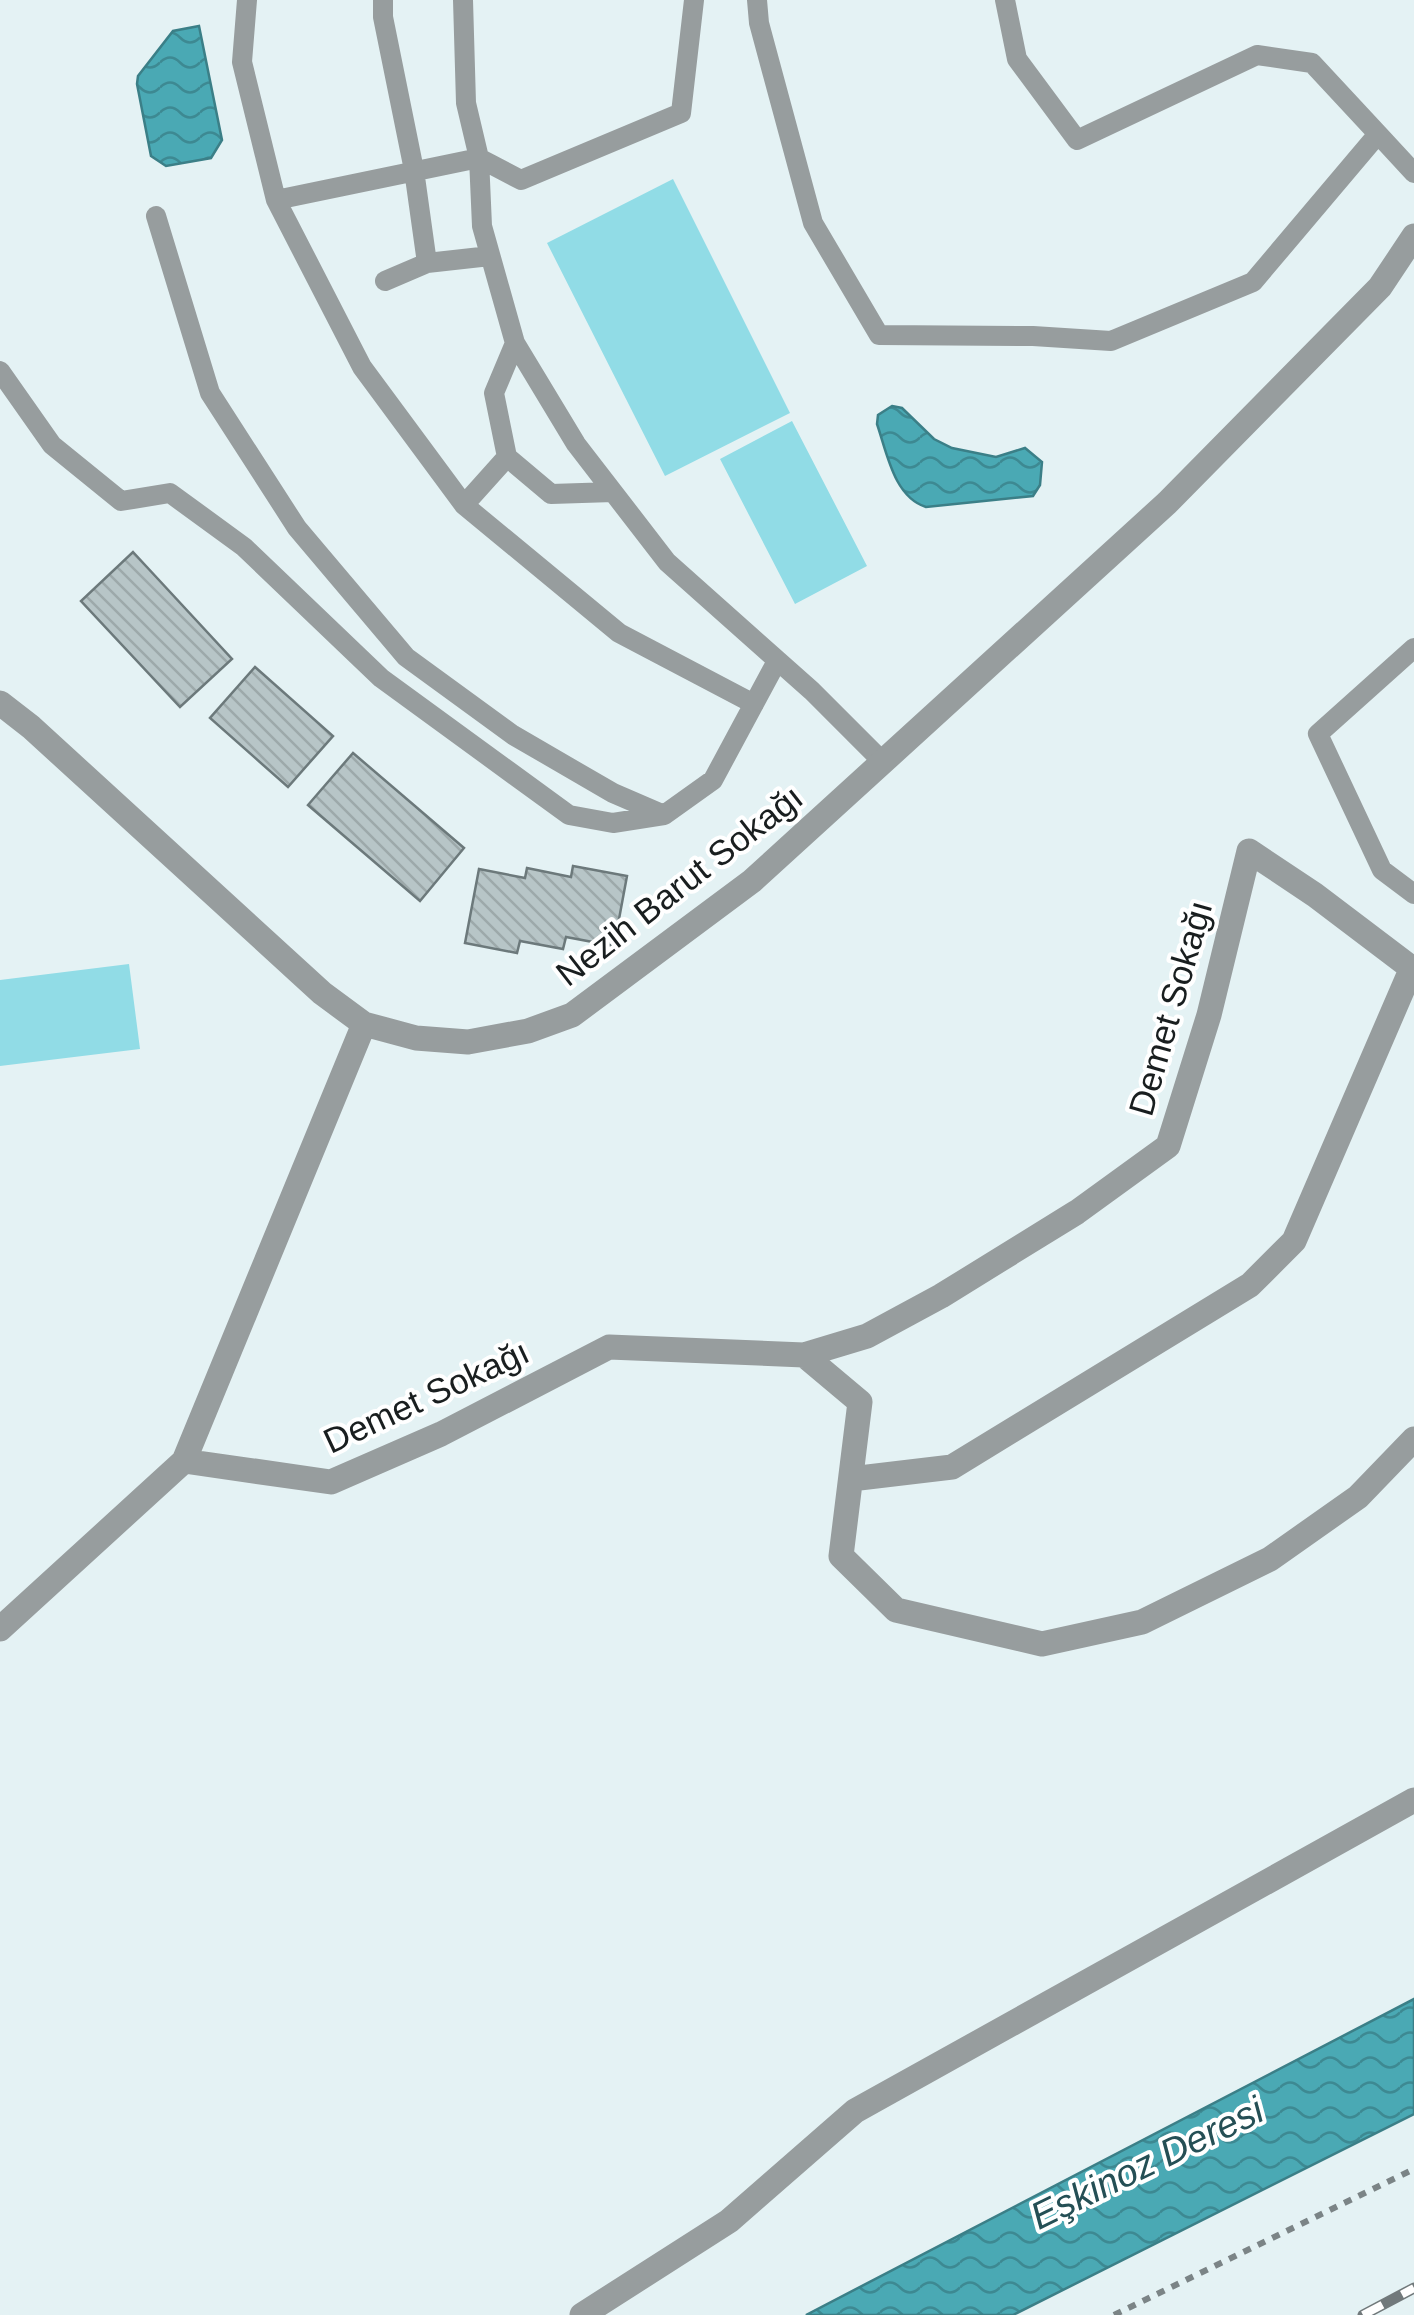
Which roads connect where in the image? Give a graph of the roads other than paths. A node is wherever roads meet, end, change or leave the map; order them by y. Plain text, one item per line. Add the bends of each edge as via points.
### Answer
1 (247, 0) edge
2 (383, 0) edge
3 (463, 0) edge
4 (694, 0) edge
5 (757, 0) edge
6 (1005, 0) edge
7 (1378, 134) junction
8 (479, 158) junction
9 (414, 170) junction
10 (1414, 173) edge
11 (276, 200) junction
12 (156, 216) dead end
13 (1414, 236) edge
14 (490, 256) junction
15 (427, 264) junction
16 (385, 281) dead end
17 (515, 343) junction
18 (0, 371) edge
19 (507, 457) junction
20 (613, 492) junction
21 (464, 505) junction
22 (1414, 648) edge
23 (777, 662) junction
24 (0, 703) edge
25 (754, 704) junction
26 (883, 762) junction
27 (664, 815) junction
28 (1414, 894) edge
29 (1414, 970) edge
30 (364, 1024) junction
31 (804, 1355) junction
32 (1414, 1439) edge
33 (184, 1461) junction
34 (851, 1479) junction
35 (0, 1630) edge
36 (1414, 1800) edge
37 (582, 2315) edge

1 - 11 lane via 242,62
2 - 9 lane
3 - 8 lane via 466,103
4 - 8 lane via 682,113 521,180
5 - 7 lane via 813,223 879,335 1112,341 1253,282
6 - 7 lane via 1017,59 1076,140 1257,54 1312,63
7 - 10 lane
8 - 9 lane
8 - 14 lane
9 - 11 lane
9 - 15 lane
11 - 21 lane via 362,367
12 - 27 lane via 210,393 298,528 406,657 513,736
13 - 26 street, Nezih Barut Sokağı via 1380,288 1167,503
14 - 15 lane
14 - 17 lane
15 - 16 lane
17 - 19 lane via 494,393
17 - 20 lane
18 - 27 lane via 52,445 122,501 170,493 244,547 381,678 569,816 614,823
19 - 20 lane via 551,494
19 - 21 lane
20 - 23 lane via 667,562
21 - 25 lane via 620,633
22 - 28 lane via 1318,734 1382,870
23 - 25 lane
23 - 26 lane
24 - 30 street, Nezih Barut Sokağı
25 - 27 lane via 713,780
26 - 30 street, Nezih Barut Sokağı via 752,882 572,1016 468,1042
29 - 31 street, Demet Sokağı via 1248,851 1209,1016 1168,1146 941,1296 868,1336
29 - 34 street via 1294,1241 1250,1285 952,1467
30 - 33 street
31 - 33 street, Demet Sokağı via 608,1346 441,1434 330,1482
31 - 34 street via 860,1402
32 - 34 street via 1358,1496 1270,1559 1142,1622 1042,1644 896,1610 842,1556
33 - 35 street
36 - 37 street via 855,2111 729,2220

